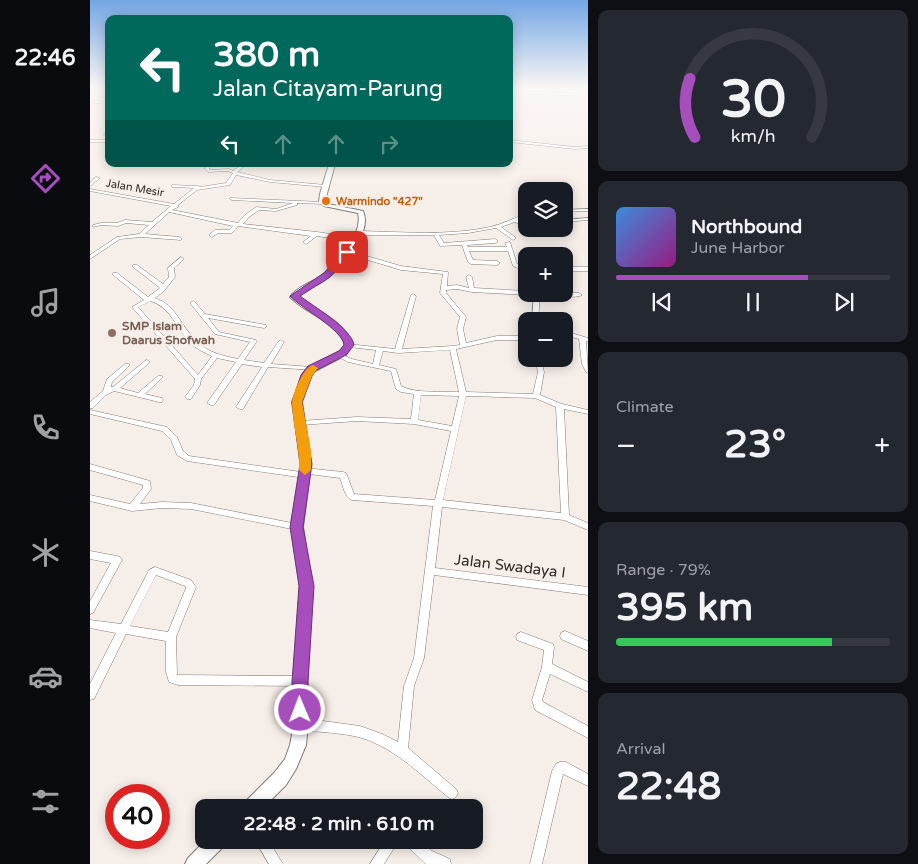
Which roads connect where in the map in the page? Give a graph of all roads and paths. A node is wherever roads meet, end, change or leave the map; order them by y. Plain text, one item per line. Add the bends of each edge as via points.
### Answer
1 (105, 139) edge
2 (90, 141) edge
3 (513, 141) edge
4 (588, 147) edge
5 (208, 167) edge
6 (241, 167) edge
7 (331, 167) edge
8 (234, 173) junction
9 (98, 178) dead end
10 (90, 185) edge
11 (174, 186) dead end
12 (326, 186) junction
13 (200, 187) junction
14 (90, 190) edge
15 (232, 199) dead end
16 (297, 203) junction
17 (323, 203) junction
18 (176, 206) junction
19 (588, 210) edge
20 (169, 211) junction
21 (573, 211) edge
22 (588, 219) edge
23 (573, 220) edge
24 (517, 221) edge
25 (153, 224) junction
26 (238, 225) junction
27 (95, 226) dead end
28 (498, 228) junction
29 (408, 233) junction
30 (435, 233) junction
31 (317, 234) junction
32 (140, 235) junction
33 (212, 235) dead end
34 (358, 236) junction
35 (513, 238) dead end
36 (179, 239) dead end
37 (495, 241) dead end
38 (306, 242) dead end
39 (411, 243) dead end
40 (466, 247) junction
41 (347, 252) junction
42 (90, 257) edge
43 (181, 259) dead end
44 (498, 263) dead end
45 (135, 266) dead end
46 (518, 266) edge
47 (573, 269) edge
48 (588, 269) edge
49 (115, 274) dead end
50 (470, 277) dead end
51 (163, 287) junction
52 (444, 288) junction
53 (472, 290) junction
54 (518, 293) edge
55 (573, 295) edge
56 (579, 295) dead end
57 (413, 296) dead end
58 (150, 299) junction
59 (193, 304) dead end
60 (202, 314) junction
61 (219, 318) junction
62 (212, 326) junction
63 (264, 326) dead end
64 (518, 338) edge
65 (585, 339) edge
66 (281, 342) dead end
67 (349, 345) junction
68 (463, 345) junction
69 (452, 348) junction
70 (380, 349) junction
71 (398, 351) junction
72 (216, 355) junction
73 (338, 355) junction
74 (240, 360) junction
75 (147, 362) dead end
76 (127, 364) dead end
77 (266, 365) junction
78 (375, 367) junction
79 (540, 367) edge
80 (312, 369) junction
81 (588, 371) edge
82 (160, 377) dead end
83 (198, 379) junction
84 (115, 389) junction
85 (106, 392) junction
86 (418, 393) junction
87 (464, 394) junction
88 (139, 396) junction
89 (536, 396) junction
90 (189, 397) dead end
91 (160, 400) dead end
92 (212, 403) dead end
93 (90, 406) edge
94 (560, 406) junction
95 (240, 408) dead end
96 (90, 412) edge
97 (588, 412) edge
98 (414, 422) junction
99 (300, 423) junction
100 (455, 429) junction
101 (90, 467) edge
102 (305, 473) junction
103 (92, 501) edge
104 (438, 503) junction
105 (132, 508) junction
106 (565, 517) junction
107 (297, 527) junction
108 (588, 527) edge
109 (90, 554) edge
110 (429, 571) junction
111 (588, 590) edge
112 (90, 610) edge
113 (90, 624) edge
114 (124, 630) junction
115 (565, 636) dead end
116 (170, 637) junction
117 (522, 637) dead end
118 (588, 646) edge
119 (546, 667) junction
120 (300, 682) junction
121 (588, 687) edge
122 (90, 694) edge
123 (301, 724) junction
124 (588, 732) edge
125 (400, 749) junction
126 (588, 780) edge
127 (452, 793) dead end
128 (261, 799) edge
129 (209, 849) edge
130 (267, 849) edge
131 (387, 849) edge
132 (419, 849) edge
133 (431, 860) edge
134 (194, 864) edge
135 (277, 864) edge
136 (376, 864) edge
137 (446, 864) edge
138 (536, 864) edge

1 - 2 street
3 - 4 street
5 - 8 street via 209,170
6 - 8 street
7 - 12 street
8 - 12 street via 276,182
8 - 13 street via 227,185
9 - 10 street
11 - 13 street
12 - 17 street via 321,196
13 - 18 street
14 - 18 street, Jalan Mesir
15 - 16 street
16 - 17 street
16 - 26 street via 276,210 258,208
17 - 34 street via 361,212 363,218
18 - 20 street
19 - 21 street
20 - 25 street
20 - 26 street
22 - 23 street
24 - 28 street
25 - 27 street via 124,221 118,225
25 - 32 street
26 - 31 street
26 - 33 street via 231,232 217,231
28 - 30 street
28 - 35 street
29 - 30 street
29 - 34 street
29 - 39 street
30 - 40 street via 441,244
31 - 34 street
31 - 38 street
32 - 36 street
32 - 42 street via 119,238
34 - 41 street
37 - 40 street
40 - 44 street via 471,262
40 - 46 street via 509,246
41 - 52 street via 401,268 443,271 446,274
41 - 67 street via 327,275 294,297 339,329
43 - 51 street via 172,268 172,277
45 - 51 street
47 - 48 street
49 - 58 street
50 - 53 street
51 - 58 street
52 - 53 street
52 - 68 street via 443,293 463,317 460,329
53 - 54 street
55 - 56 street
57 - 71 street
58 - 72 street via 162,302 198,346
58 - 83 street via 135,308
59 - 60 street
60 - 61 street
60 - 62 street
61 - 62 street
61 - 63 street
62 - 74 street via 219,333 253,340
64 - 68 street via 497,338
65 - 81 street via 584,364
66 - 77 street
67 - 70 street
67 - 73 street
68 - 69 street
69 - 71 street
69 - 87 street
70 - 71 street
70 - 78 street
72 - 74 street
72 - 83 street
73 - 78 street
73 - 80 street
74 - 77 street
74 - 92 street
75 - 84 street
76 - 85 street via 108,381
77 - 80 street
77 - 95 street
78 - 86 street via 394,370 398,387
79 - 89 street
80 - 99 street via 297,402
82 - 88 street
83 - 90 street
84 - 85 street
84 - 88 street
85 - 93 street
86 - 87 street
86 - 98 street
87 - 89 street
87 - 100 street
88 - 91 street
89 - 94 street
94 - 97 street
94 - 106 street
96 - 102 street via 164,429 174,439 180,454 187,458
98 - 99 street via 358,419
98 - 100 street
99 - 102 street via 306,451
100 - 104 street
101 - 105 street via 147,483 147,489
102 - 104 street via 343,475 352,497
102 - 107 street
103 - 105 street
104 - 106 street
104 - 110 street
105 - 107 street via 182,505
106 - 108 street
107 - 120 street via 306,586
109 - 112 street via 117,560
110 - 111 street, Jalan Swadaya I
110 - 125 street via 419,658 409,686 406,730
113 - 114 street
114 - 116 street
114 - 116 street via 152,573 156,571 188,583 190,587
114 - 122 street
115 - 118 street
116 - 120 street via 171,672 175,680
117 - 119 street via 549,647
119 - 121 street
119 - 124 street via 537,700 539,706
120 - 123 street
123 - 125 street via 360,732
123 - 128 street via 291,764
125 - 127 street
126 - 138 street via 566,768 558,770
129 - 134 street
130 - 135 street
131 - 136 street
132 - 133 street
133 - 137 street

